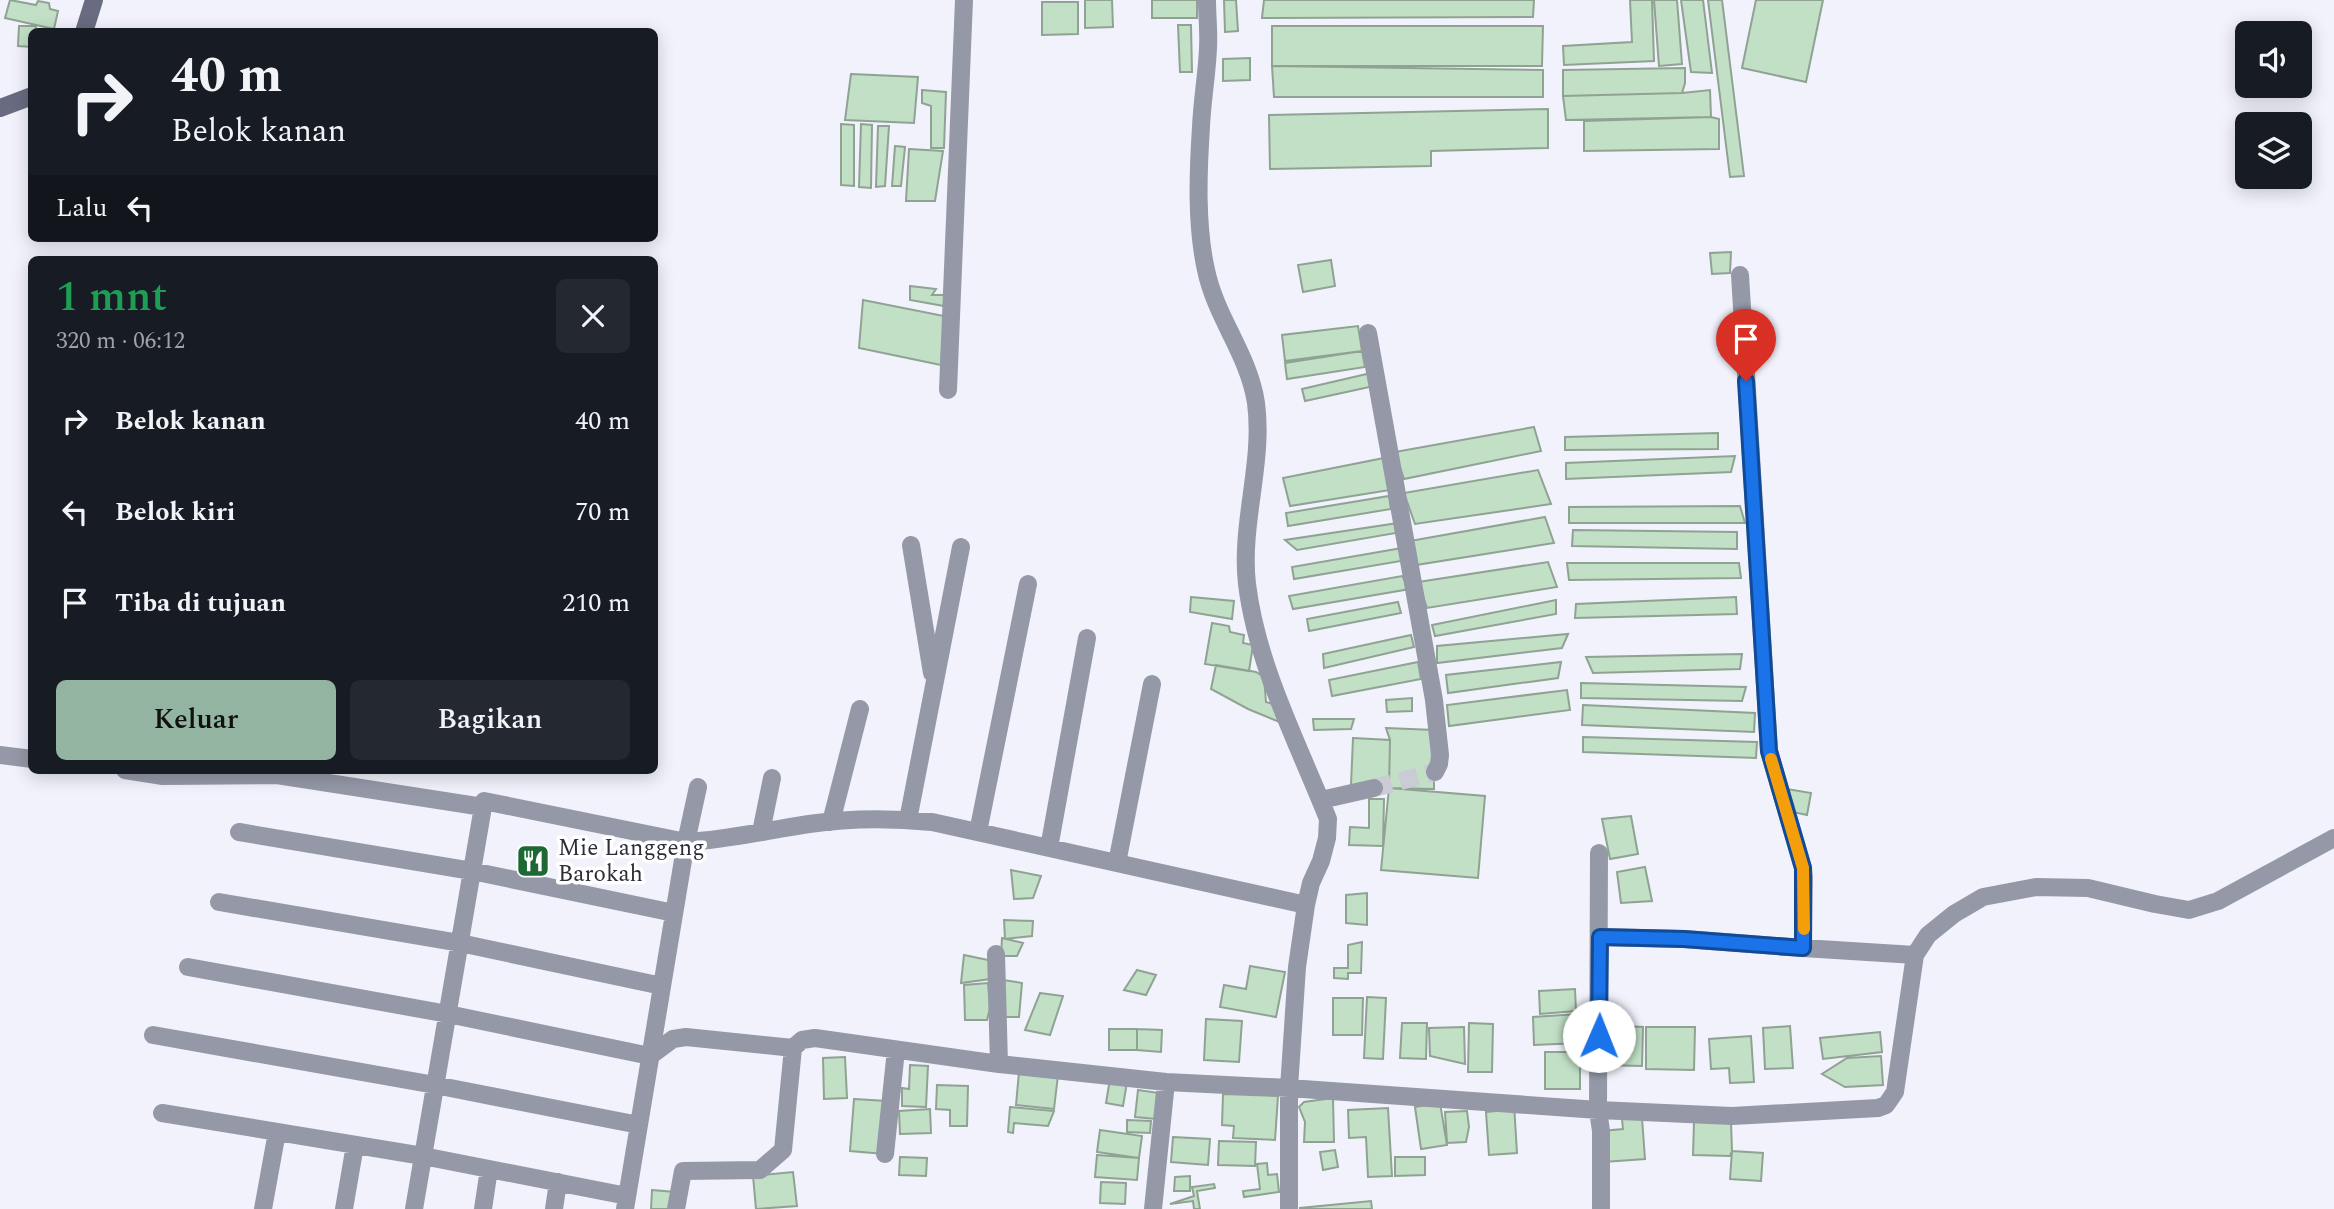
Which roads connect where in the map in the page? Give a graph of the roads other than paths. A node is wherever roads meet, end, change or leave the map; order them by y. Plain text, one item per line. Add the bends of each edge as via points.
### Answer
1 (94, 0) edge
2 (964, 0) edge
3 (1207, 0) edge
4 (85, 28) edge
5 (28, 98) edge
6 (0, 108) edge
7 (1740, 275) dead end
8 (1368, 333) dead end
9 (948, 390) dead end
10 (911, 545) dead end
11 (961, 547) dead end
12 (1028, 584) dead end
13 (1087, 638) dead end
14 (1152, 684) dead end
15 (934, 687) junction
16 (860, 709) dead end
17 (0, 755) edge
18 (28, 759) edge
19 (1435, 772) dead end
20 (150, 774) edge
21 (197, 774) edge
22 (197, 774) edge
23 (772, 778) dead end
24 (698, 787) dead end
25 (1374, 788) tunnel mouth
26 (1321, 800) junction
27 (483, 807) junction
28 (908, 820) junction
29 (831, 822) junction
30 (239, 832) dead end
31 (761, 832) junction
32 (978, 832) junction
33 (2334, 838) edge
34 (686, 842) junction
35 (1049, 848) junction
36 (1599, 853) dead end
37 (1117, 863) junction
38 (472, 871) junction
39 (219, 902) dead end
40 (1306, 905) junction
41 (674, 913) junction
42 (1600, 937) junction
43 (460, 943) junction
44 (1803, 948) junction
45 (996, 954) dead end
46 (1915, 955) junction
47 (188, 968) dead end
48 (662, 986) junction
49 (448, 1014) junction
50 (153, 1035) dead end
51 (793, 1048) junction
52 (896, 1049) junction
53 (650, 1056) junction
54 (999, 1064) junction
55 (1166, 1082) junction
56 (435, 1085) junction
57 (1289, 1087) junction
58 (1598, 1110) junction
59 (162, 1113) dead end
60 (639, 1125) junction
61 (277, 1132) junction
62 (355, 1145) junction
63 (885, 1154) dead end
64 (423, 1156) junction
65 (489, 1169) junction
66 (558, 1182) junction
67 (626, 1202) edge
68 (263, 1209) edge
69 (344, 1209) edge
70 (414, 1209) edge
71 (483, 1209) edge
72 (554, 1209) edge
73 (676, 1209) edge
74 (1153, 1209) edge
75 (1289, 1209) edge
76 (1601, 1209) edge

1 - 4 main road
2 - 9 street
3 - 26 street via 1200,208 1215,304 1249,371 1256,405 1247,582 1278,698
5 - 6 main road
7 - 44 street via 1769,751 1803,868
8 - 19 street via 1434,700 1440,755
10 - 15 street
11 - 15 street
12 - 32 street
13 - 35 street
14 - 37 street
15 - 28 street
16 - 29 street
17 - 18 street
20 - 21 street
22 - 27 street via 277,775
23 - 31 street
24 - 34 street
25 - 26 street
26 - 40 street via 1328,819 1326,838
27 - 34 street via 484,802
27 - 38 street
28 - 29 street
28 - 32 street
29 - 31 street
30 - 38 street
31 - 34 street
32 - 35 street
33 - 46 street via 2218,901 2189,910 2088,888 2036,887 1983,897 1928,935
34 - 41 street
35 - 37 street
36 - 42 street
37 - 40 street
38 - 41 street
38 - 43 street
39 - 43 street
40 - 57 street
41 - 48 street
42 - 44 street
42 - 58 street
43 - 48 street
43 - 49 street
44 - 46 street
45 - 54 street
46 - 58 street via 1895,1092 1886,1105 1732,1116
47 - 49 street
48 - 53 street
49 - 53 street
49 - 56 street
50 - 56 street
51 - 52 street via 815,1038
51 - 53 street via 687,1037 673,1039
51 - 73 street via 783,1150 760,1170 682,1171
52 - 54 street
52 - 63 street
53 - 60 street
54 - 55 street
55 - 57 street
55 - 74 street
56 - 60 street
56 - 64 street
57 - 58 street
57 - 75 street
58 - 76 street
59 - 61 street
60 - 67 street
61 - 62 street
61 - 68 street
62 - 64 street
62 - 69 street
64 - 65 street
64 - 70 street
65 - 66 street
65 - 71 street
66 - 67 street
66 - 72 street

